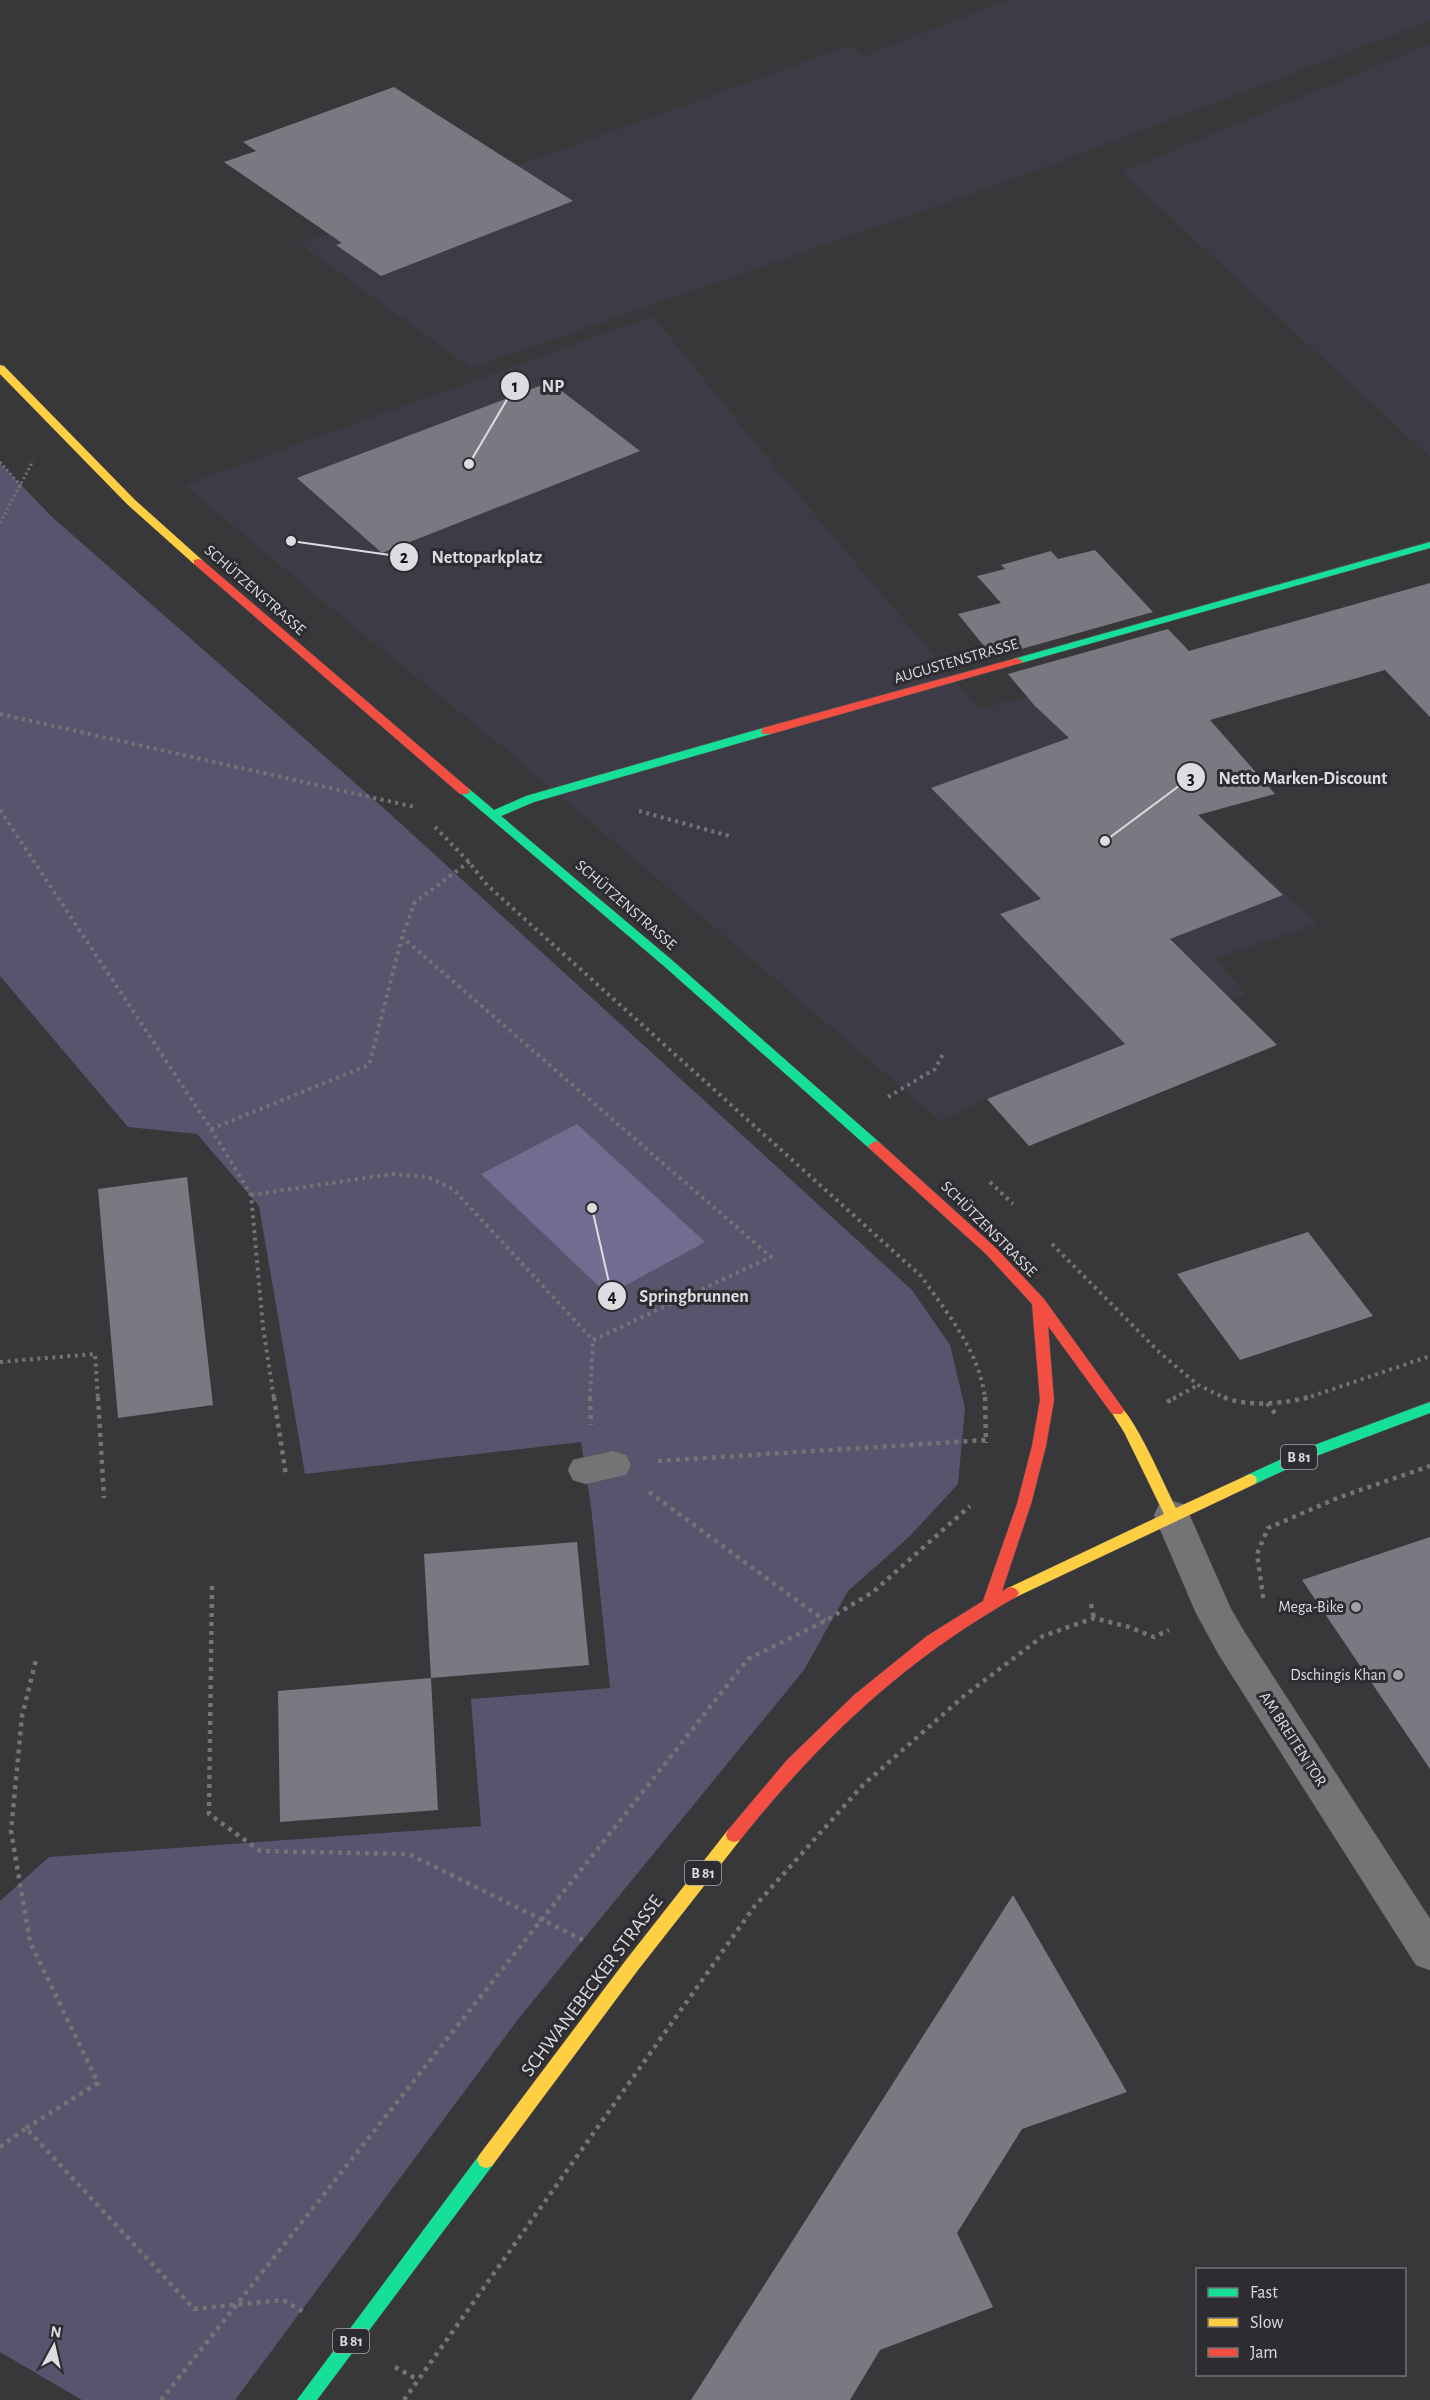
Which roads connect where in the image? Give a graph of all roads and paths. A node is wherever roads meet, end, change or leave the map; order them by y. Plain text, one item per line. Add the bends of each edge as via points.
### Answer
1 (0, 368) edge
2 (53, 423) junction
3 (0, 462) edge
4 (21, 486) junction
5 (0, 523) edge
6 (1430, 545) edge
7 (0, 714) edge
8 (588, 781) junction
9 (416, 808) dead end
10 (0, 810) edge
11 (494, 815) junction
12 (431, 823) dead end
13 (734, 837) dead end
14 (469, 862) junction
15 (402, 937) junction
16 (944, 1052) dead end
17 (892, 1095) dead end
18 (211, 1129) junction
19 (251, 1195) junction
20 (1039, 1303) junction
21 (593, 1340) junction
22 (1430, 1356) edge
23 (0, 1362) edge
24 (1198, 1385) dead end
25 (1430, 1407) edge
26 (986, 1440) junction
27 (985, 1452) dead end
28 (1430, 1466) edge
29 (599, 1468) junction
30 (286, 1476) dead end
31 (104, 1497) dead end
32 (979, 1499) dead end
33 (1172, 1515) junction
34 (212, 1586) dead end
35 (1263, 1596) dead end
36 (990, 1604) junction
37 (1094, 1618) dead end
38 (825, 1621) junction
39 (36, 1660) dead end
40 (541, 1918) junction
41 (1430, 1953) edge
42 (632, 1965) junction
43 (26, 2128) junction
44 (0, 2146) edge
45 (236, 2304) junction
46 (351, 2341) junction
47 (418, 2380) junction
48 (161, 2400) edge
49 (306, 2400) edge
50 (404, 2400) edge

1 - 2 main road, SCHÜTZENSTRASSE
2 - 4 path
2 - 11 main road, SCHÜTZENSTRASSE via 192,557
3 - 4 path
4 - 5 path
6 - 8 main road, AUGUSTENSTRASSE
7 - 9 path
8 - 11 main road, AUGUSTENSTRASSE
8 - 13 path via 615,804
10 - 18 path
11 - 14 path
11 - 20 main road, SCHÜTZENSTRASSE via 940,1203
12 - 14 path
14 - 15 path via 415,902
14 - 26 path via 487,885 921,1276 970,1345 984,1382
15 - 18 path via 369,1065
15 - 21 path via 771,1257
16 - 17 path via 935,1069
18 - 19 path
19 - 21 path via 392,1174 428,1178 453,1189
19 - 30 path via 263,1327
20 - 33 main road, SCHÜTZENSTRASSE via 1130,1430
20 - 36 main road via 1047,1400 1024,1504
21 - 29 path via 589,1386
22 - 24 path via 1300,1400 1232,1401
23 - 31 path via 95,1353
25 - 33 main road, B 81 via 1306,1454
26 - 27 path
26 - 29 path
28 - 35 path via 1340,1497 1268,1528 1257,1554
29 - 38 path
32 - 38 path via 873,1592
33 - 36 main road, SCHWANEBECKER STRASSE / B 81
33 - 41 street, AM BREITEN TOR via 1214,1613 1232,1644
34 - 40 path via 209,1814 260,1851 409,1854
36 - 42 main road, SCHWANEBECKER STRASSE / B 81 via 906,1659 827,1731 756,1806
37 - 47 path via 1042,1636 964,1696 863,1785 741,1926
38 - 40 path via 748,1659
39 - 43 path via 22,1716 11,1831 30,1942 98,2083
40 - 42 path
40 - 45 path
42 - 46 main road, SCHWANEBECKER STRASSE / B 81
43 - 44 path
43 - 45 path via 194,2309
45 - 46 path via 283,2300
45 - 48 path
46 - 47 path
46 - 49 main road, SCHWANEBECKER STRASSE / B 81
47 - 50 path

